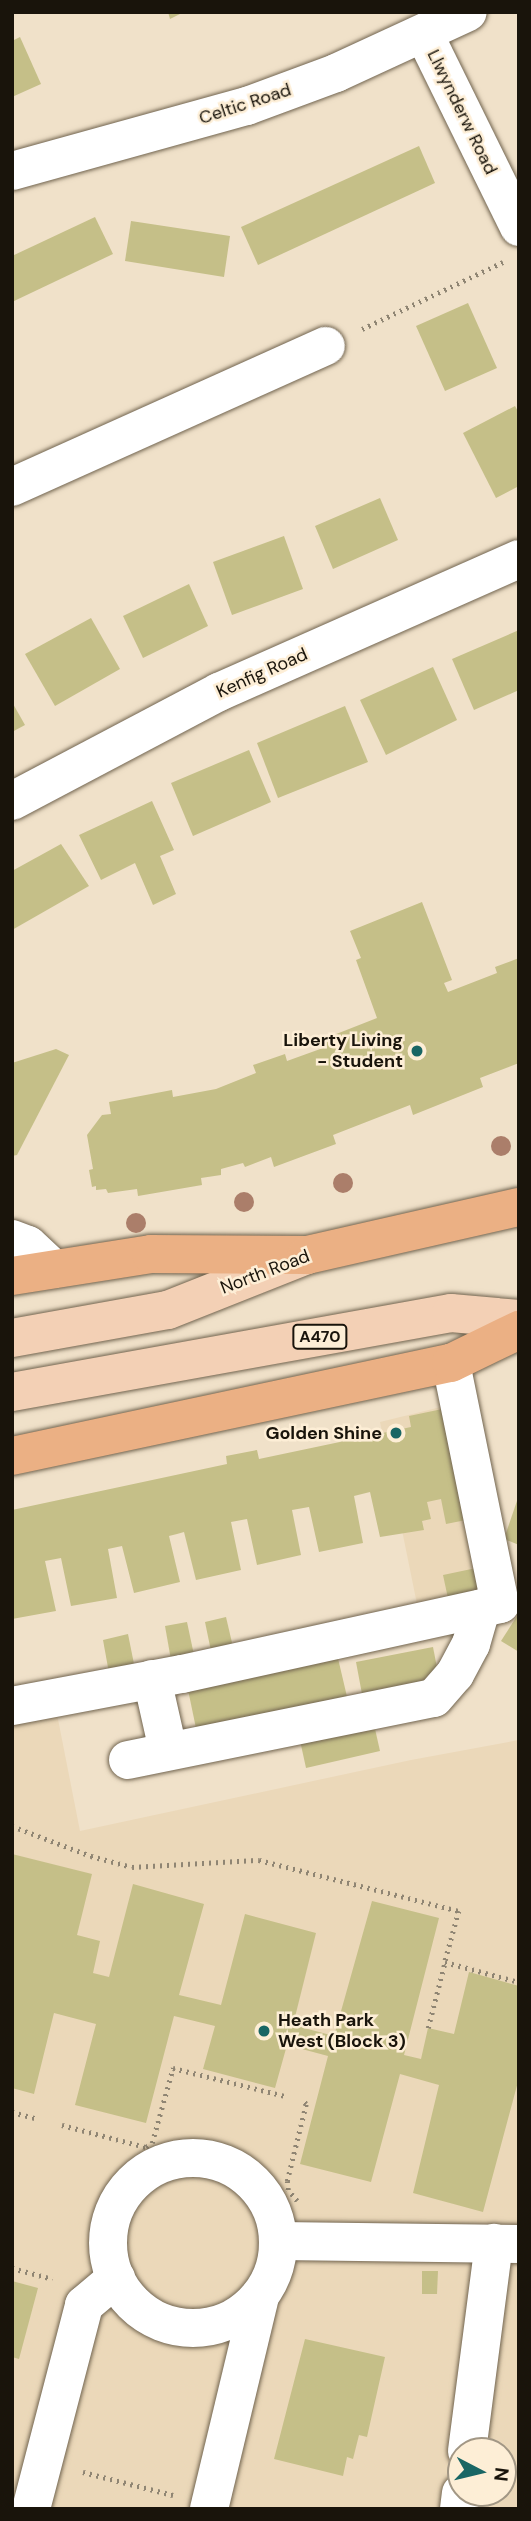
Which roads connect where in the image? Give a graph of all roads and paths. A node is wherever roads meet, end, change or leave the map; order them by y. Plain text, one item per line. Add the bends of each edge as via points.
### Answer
1 (468, 12) edge
2 (424, 34) junction
3 (12, 171) edge
4 (513, 244) edge
5 (327, 346) joint
6 (12, 487) edge
7 (519, 559) edge
8 (12, 801) edge
9 (519, 1207) edge
10 (12, 1239) edge
11 (307, 1255) junction
12 (54, 1269) junction
13 (12, 1276) edge
14 (519, 1319) edge
15 (519, 1330) edge
16 (12, 1338) edge
17 (451, 1363) junction
18 (12, 1392) edge
19 (12, 1456) edge
20 (481, 1608) junction
21 (152, 1679) junction
22 (12, 1706) edge
23 (168, 1750) junction
24 (128, 1760) dead end
25 (12, 1826) edge
26 (445, 1962) junction
27 (519, 1982) edge
28 (428, 2028) dead end
29 (285, 2096) dead end
30 (302, 2100) dead end
31 (12, 2112) edge
32 (35, 2118) dead end
33 (62, 2125) dead end
34 (300, 2204) dead end
35 (278, 2241) junction
36 (506, 2244) edge
37 (116, 2278) junction
38 (260, 2296) junction
39 (470, 2437) edge
40 (75, 2471) dead end
41 (194, 2503) edge
42 (31, 2509) edge

1 - 2 street, Celtic Road
2 - 3 street, Celtic Road via 247,106
2 - 4 street, Llwynderw Road
4 - 5 path
5 - 6 street
7 - 8 street, Kenfig Road via 219,692
9 - 11 highway, North Road
10 - 12 street via 28,1245
11 - 12 highway via 151,1254
11 - 16 main road, North Road via 168,1310
12 - 13 highway
14 - 18 main road, A470 via 450,1313
15 - 17 highway
17 - 19 highway
17 - 20 street via 500,1604
20 - 21 street
20 - 23 street via 471,1644 455,1674 434,1698
21 - 22 street
21 - 23 street
23 - 24 street
25 - 26 path via 132,1867 259,1860 458,1911
26 - 27 path
26 - 28 path
29 - 33 path via 173,2067 152,2143 146,2147
30 - 34 path via 306,2104 287,2181 288,2190
31 - 32 path
35 - 36 street
35 - 37 street via 270,2207 261,2191 240,2172 215,2160 187,2158 160,2164 136,2179 118,2201 109,2228 109,2256
35 - 38 street via 274,2271
36 - 39 street
37 - 38 street via 135,2305 159,2321 186,2328 213,2326 239,2315
37 - 42 street via 84,2305
38 - 41 street
40 - 41 path

